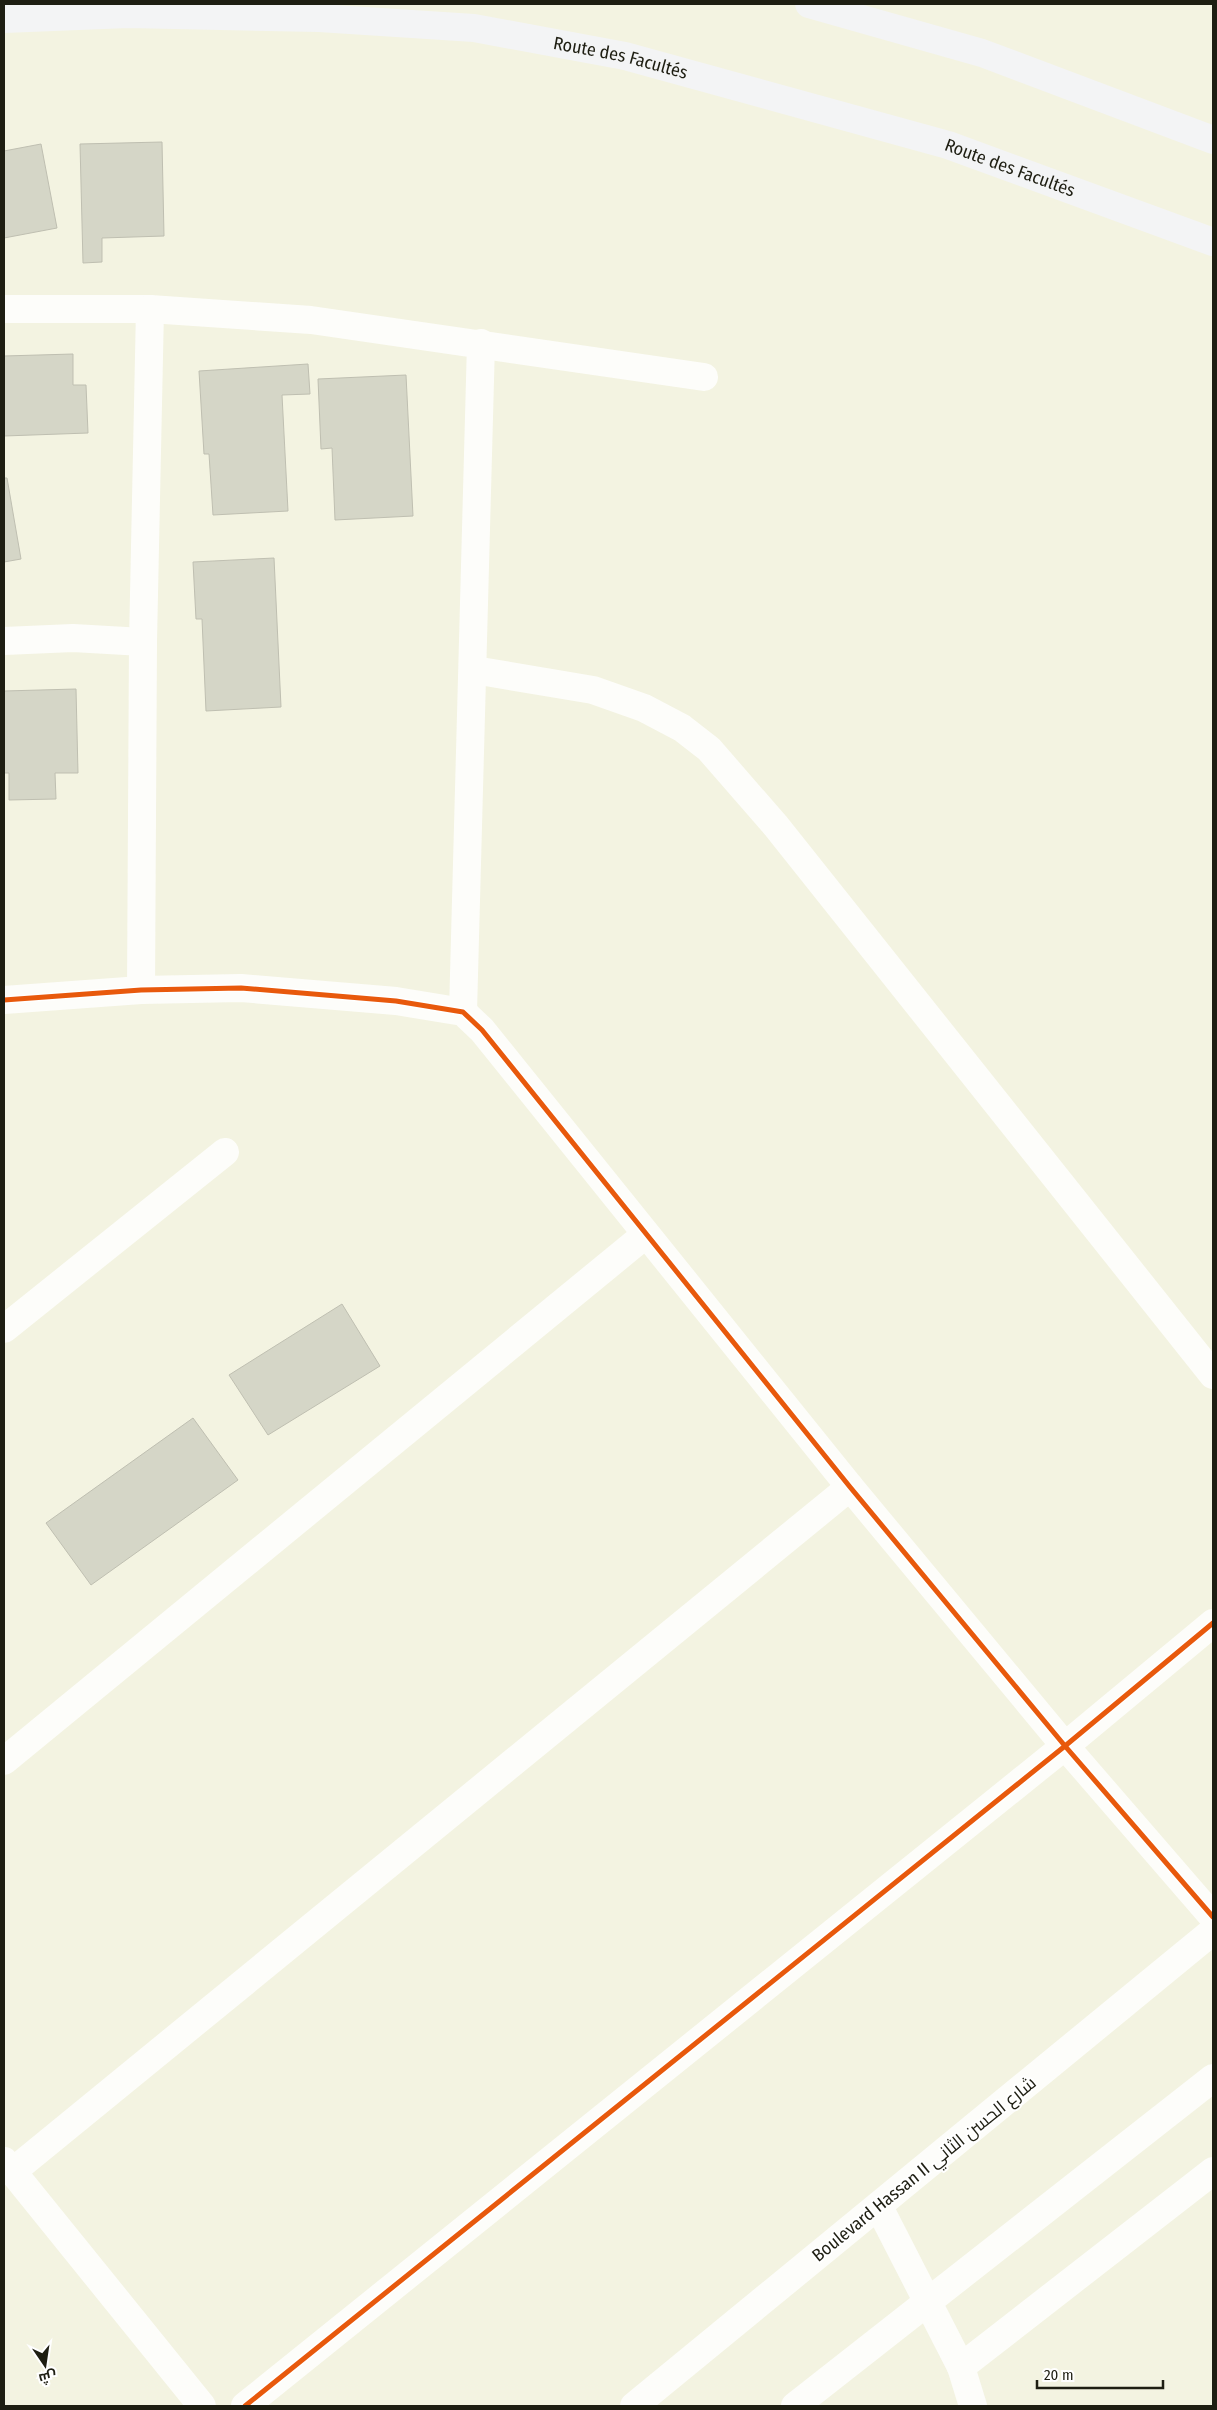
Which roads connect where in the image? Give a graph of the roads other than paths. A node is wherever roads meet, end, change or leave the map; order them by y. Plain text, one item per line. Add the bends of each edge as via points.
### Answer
1 (809, 4) edge
2 (4, 19) edge
3 (1213, 140) edge
4 (1213, 242) edge
5 (4, 309) edge
6 (150, 309) junction
7 (481, 343) junction
8 (704, 377) dead end
9 (4, 641) edge
10 (143, 642) junction
11 (474, 670) junction
12 (141, 990) junction
13 (4, 1000) edge
14 (463, 1012) junction
15 (225, 1152) dead end
16 (645, 1235) junction
17 (4, 1329) edge
18 (1213, 1375) edge
19 (850, 1487) junction
20 (1213, 1623) edge
21 (1065, 1746) junction
22 (4, 1761) edge
23 (1213, 1918) edge
24 (1213, 1931) edge
25 (1213, 2078) edge
26 (8, 2166) edge
27 (1213, 2171) edge
28 (878, 2206) junction
29 (927, 2301) junction
30 (961, 2367) junction
31 (202, 2406) edge
32 (245, 2406) edge
33 (634, 2406) edge
34 (795, 2406) edge
35 (973, 2406) edge

1 - 3 main road via 982,53
2 - 4 main road, Route des Facultés via 128,14 319,18 474,28 606,52 948,145
5 - 6 street
6 - 7 street via 311,320
6 - 10 street
7 - 8 street
7 - 11 street
9 - 10 street via 73,638
10 - 12 street
11 - 14 street
11 - 18 street via 592,690 644,708 682,728 708,749 776,826
12 - 13 street
12 - 14 street via 241,988 396,1001
14 - 16 street via 482,1030
15 - 17 street
16 - 19 street
16 - 22 street
19 - 21 street
19 - 26 street
20 - 21 street
21 - 23 street
21 - 32 street
24 - 28 street, Boulevard Hassan II شارع الحسن الثاني
25 - 29 street
26 - 31 street
27 - 30 street
28 - 29 street
28 - 33 street, Boulevard Hassan II شارع الحسن الثاني
29 - 30 street
29 - 34 street
30 - 35 street

